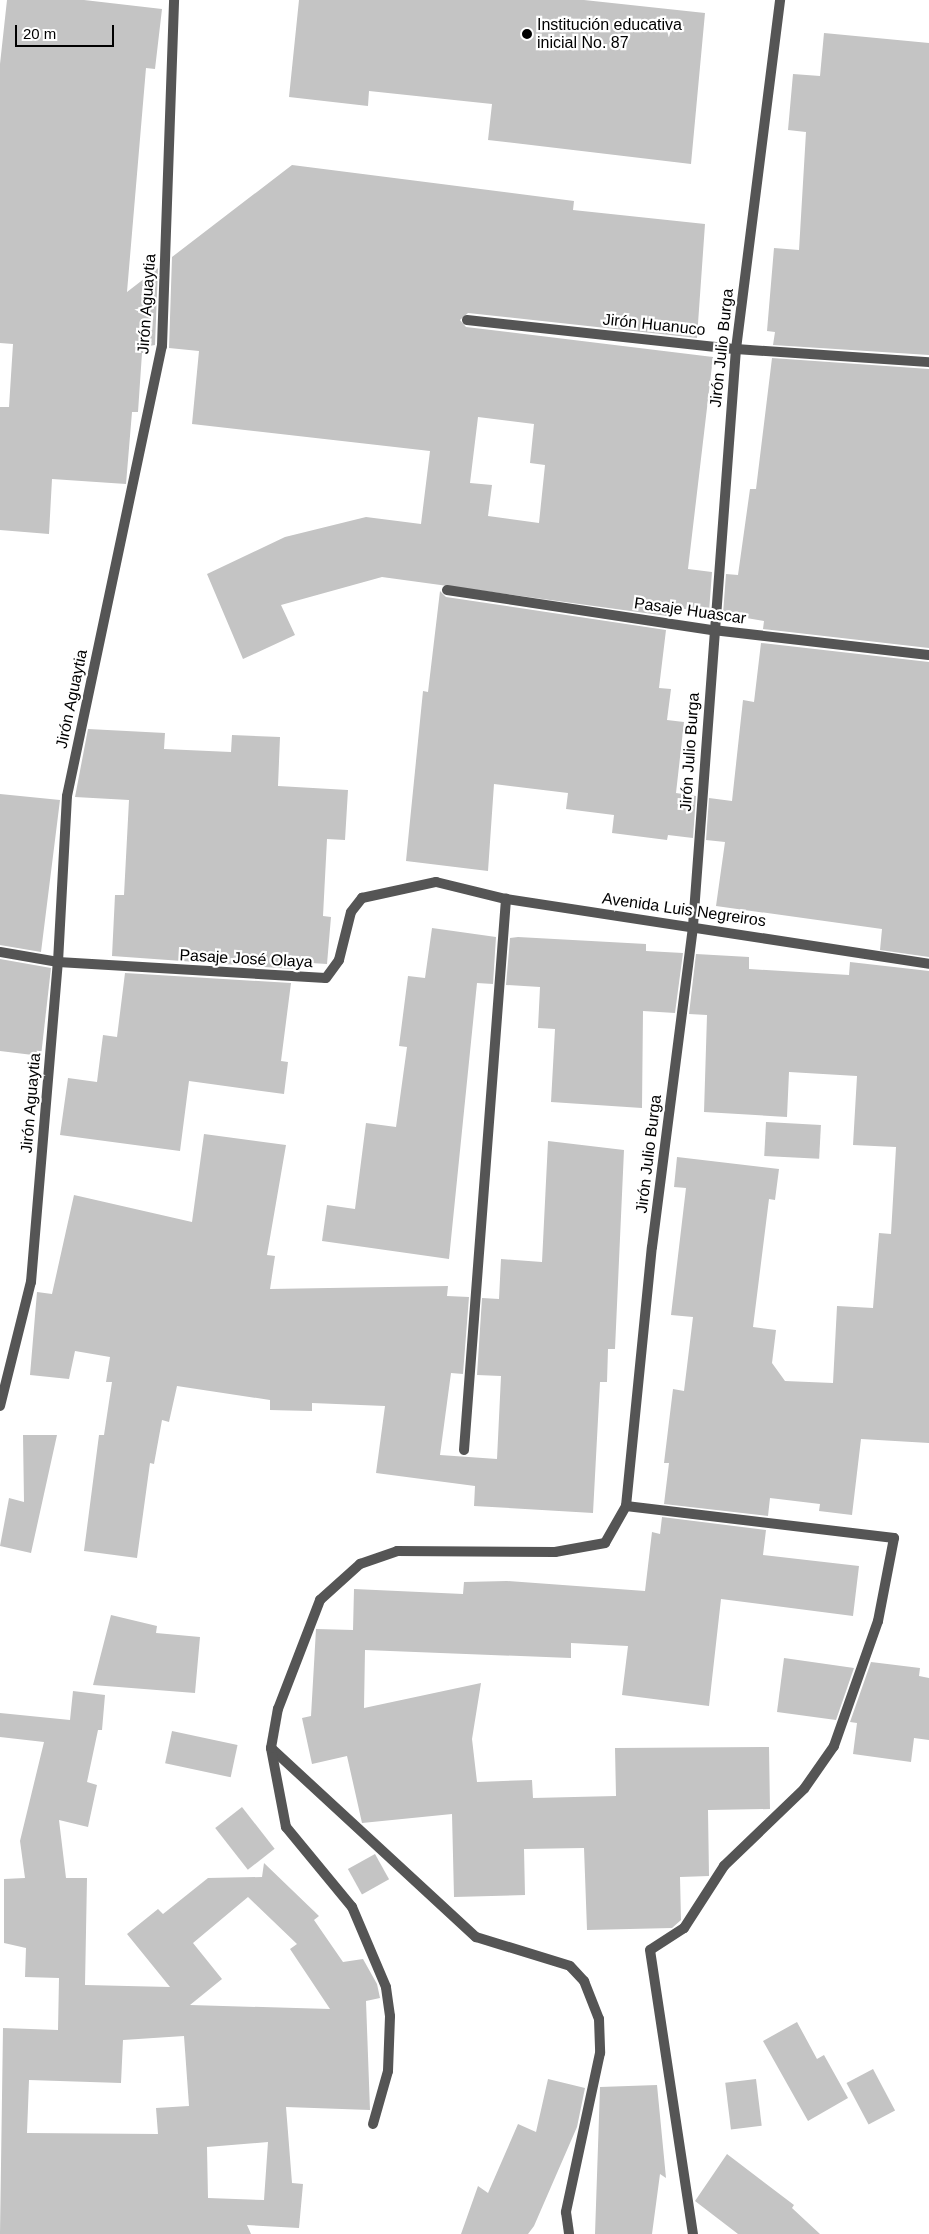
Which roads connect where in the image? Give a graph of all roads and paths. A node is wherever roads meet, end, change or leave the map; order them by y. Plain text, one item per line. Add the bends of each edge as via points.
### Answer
1 (174, 0) edge
2 (780, 0) edge
3 (467, 320) dead end
4 (736, 349) junction
5 (929, 362) edge
6 (447, 590) dead end
7 (713, 630) junction
8 (929, 655) edge
9 (436, 882) joint
10 (506, 900) junction
11 (693, 926) junction
12 (0, 952) edge
13 (58, 962) junction
14 (929, 964) edge
15 (0, 1406) edge
16 (464, 1450) dead end
17 (626, 1506) junction
18 (271, 1748) junction
19 (373, 2124) dead end
20 (569, 2234) edge
21 (693, 2234) edge

1 - 13 street, Jirón Aguaytia via 162,346 66,796
2 - 4 street, Jirón Julio Burga
3 - 4 street, Jirón Huanuco
4 - 5 street, Jirón Huanuco
4 - 7 street, Jirón Julio Burga
6 - 7 street, Pasaje Huascar
7 - 8 street, Pasaje Huascar
7 - 11 street, Jirón Julio Burga
9 - 10 street, Avenida Luis Negreiros
9 - 13 street, Pasaje José Olaya via 362,898 352,912 339,960 326,978
10 - 11 street, Avenida Luis Negreiros
10 - 16 street
11 - 14 street, Avenida Luis Negreiros
11 - 17 street, Jirón Julio Burga via 638,1366
12 - 13 street, Pasaje José Olaya
13 - 15 street, Jirón Aguaytia via 31,1282
17 - 18 street via 605,1544 555,1552 398,1551 345,1574 320,1600 278,1709
17 - 21 street via 894,1538 878,1621 834,1746 804,1789 724,1866 684,1928 650,1950
18 - 19 street via 286,1828 352,1907 386,1987 390,2016 388,2071
18 - 20 street via 476,1937 570,1966 584,1981 599,2019 600,2053 566,2212

